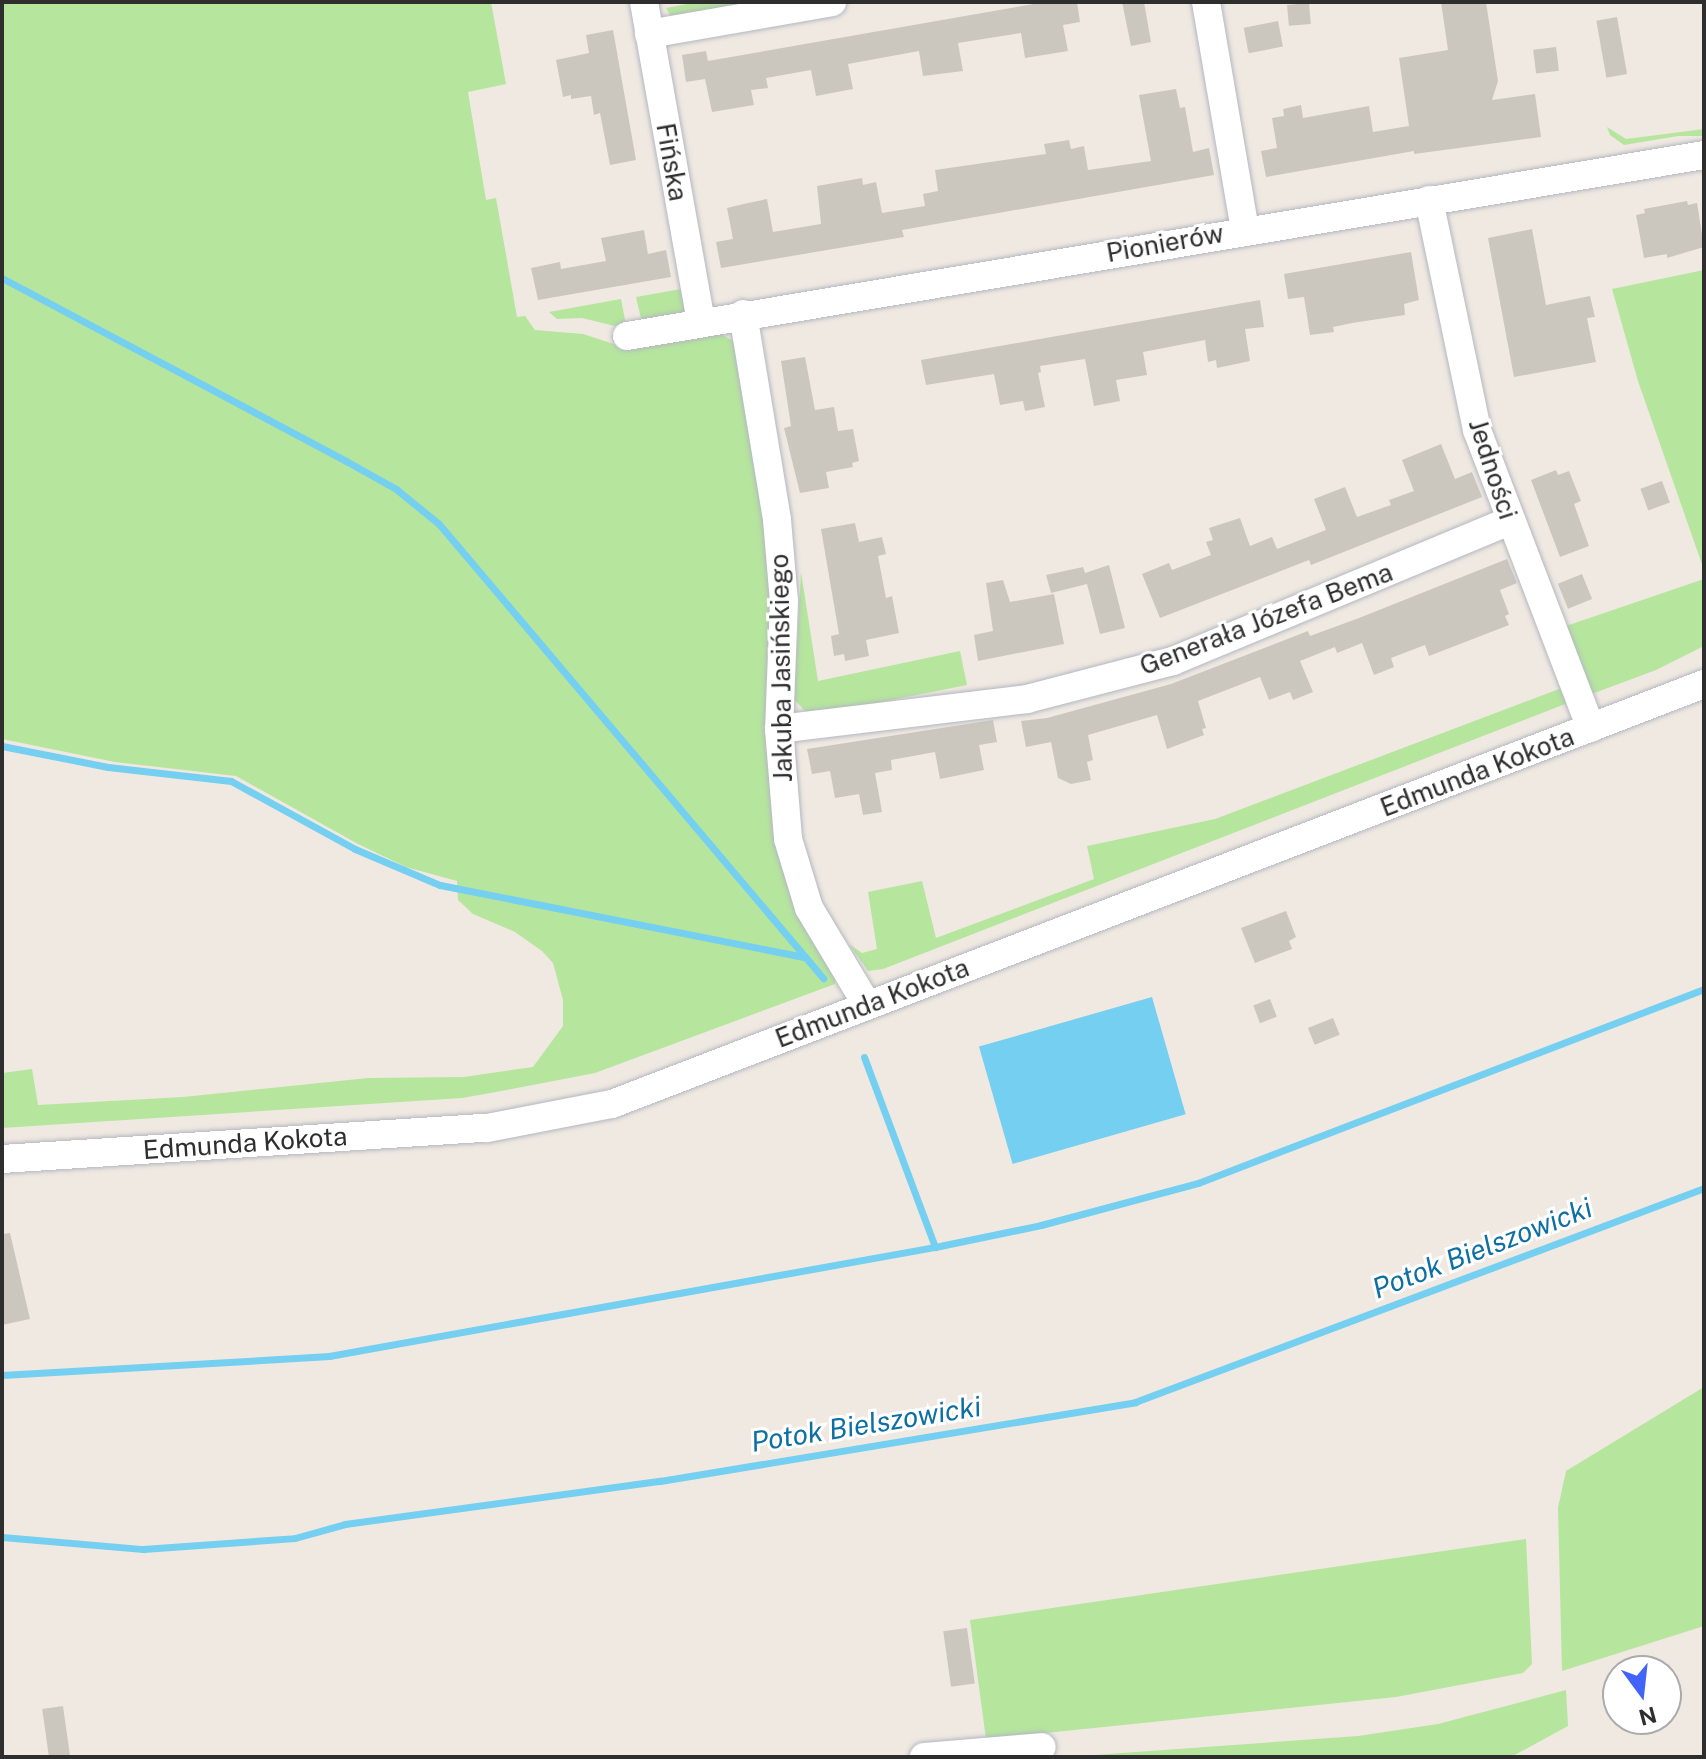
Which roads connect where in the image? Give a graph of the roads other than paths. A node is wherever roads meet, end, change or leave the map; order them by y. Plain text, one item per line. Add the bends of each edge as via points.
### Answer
1 (644, 2) edge
2 (832, 2) edge
3 (1206, 2) edge
4 (649, 34) junction
5 (1704, 155) edge
6 (1429, 200) junction
7 (1245, 230) junction
8 (743, 314) junction
9 (701, 321) junction
10 (627, 336) dead end
11 (1509, 521) junction
12 (1704, 684) edge
13 (1591, 728) junction
14 (779, 729) junction
15 (867, 1005) junction
16 (2, 1159) edge
17 (1042, 1747) dead end
18 (924, 1757) edge

1 - 4 street, Fińska
2 - 4 street
3 - 7 street
4 - 9 street, Fińska
5 - 6 street, Pionierów
6 - 7 street, Pionierów
6 - 11 street, Jedności via 1477,430
7 - 8 street, Pionierów
8 - 9 street, Pionierów
8 - 14 street, Jakuba Jasińskiego via 777,520 784,601
9 - 10 street, Pionierów
11 - 13 street, Jedności
11 - 14 street, Generała Józefa Bema via 1173,661 1027,699
12 - 13 street, Edmunda Kokota
13 - 15 street, Edmunda Kokota
14 - 15 street, Jakuba Jasińskiego via 788,839 809,908
15 - 16 street, Edmunda Kokota via 612,1104 487,1128
17 - 18 street

